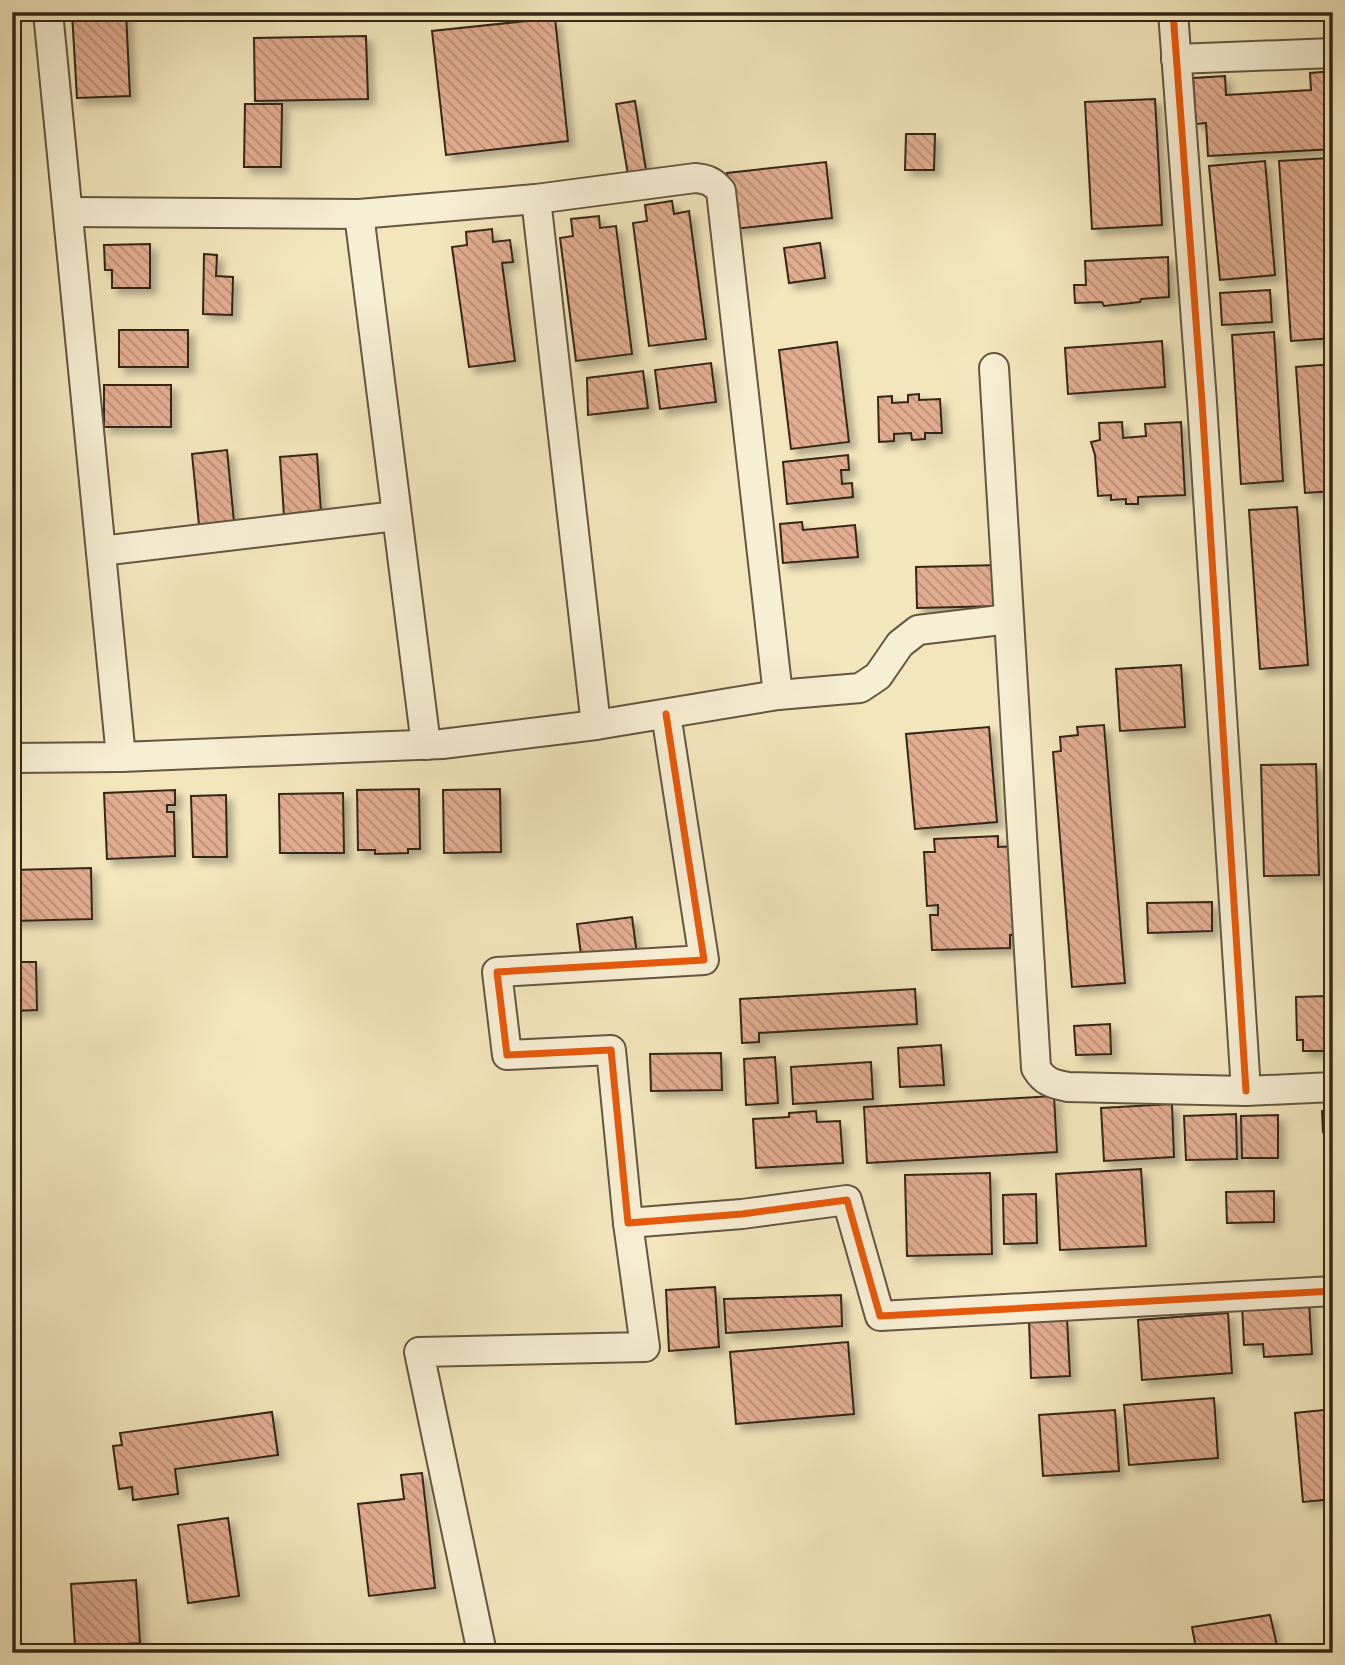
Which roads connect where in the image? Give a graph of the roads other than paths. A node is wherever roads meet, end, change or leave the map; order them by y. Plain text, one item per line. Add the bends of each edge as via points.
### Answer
1 (48, 12) edge
2 (1173, 12) edge
3 (1333, 53) edge
4 (1176, 59) junction
5 (536, 199) junction
6 (68, 212) junction
7 (359, 214) junction
8 (994, 368) dead end
9 (396, 516) junction
10 (101, 551) junction
11 (1009, 619) junction
12 (778, 695) junction
13 (666, 714) junction
14 (596, 725) junction
15 (426, 745) junction
16 (121, 757) junction
17 (12, 758) edge
18 (1333, 1087) edge
19 (1246, 1091) junction
20 (628, 1223) junction
21 (1333, 1291) edge
22 (482, 1653) edge

1 - 6 street
2 - 4 street
3 - 4 street
4 - 19 street
5 - 7 street
5 - 12 street via 695,178 714,183 720,191
5 - 14 street
6 - 7 street
6 - 10 street
7 - 9 street
8 - 11 street
9 - 10 street
9 - 15 street
10 - 16 street
11 - 12 street via 918,630 900,645 878,676 860,688
11 - 19 street via 1036,1068 1041,1078 1068,1087
12 - 13 street
13 - 14 street
13 - 20 street via 704,960 497,972 507,1055 611,1050
14 - 15 street
15 - 16 street
16 - 17 street
18 - 19 street
20 - 21 street via 847,1200 880,1316
20 - 22 street via 645,1347 419,1352

